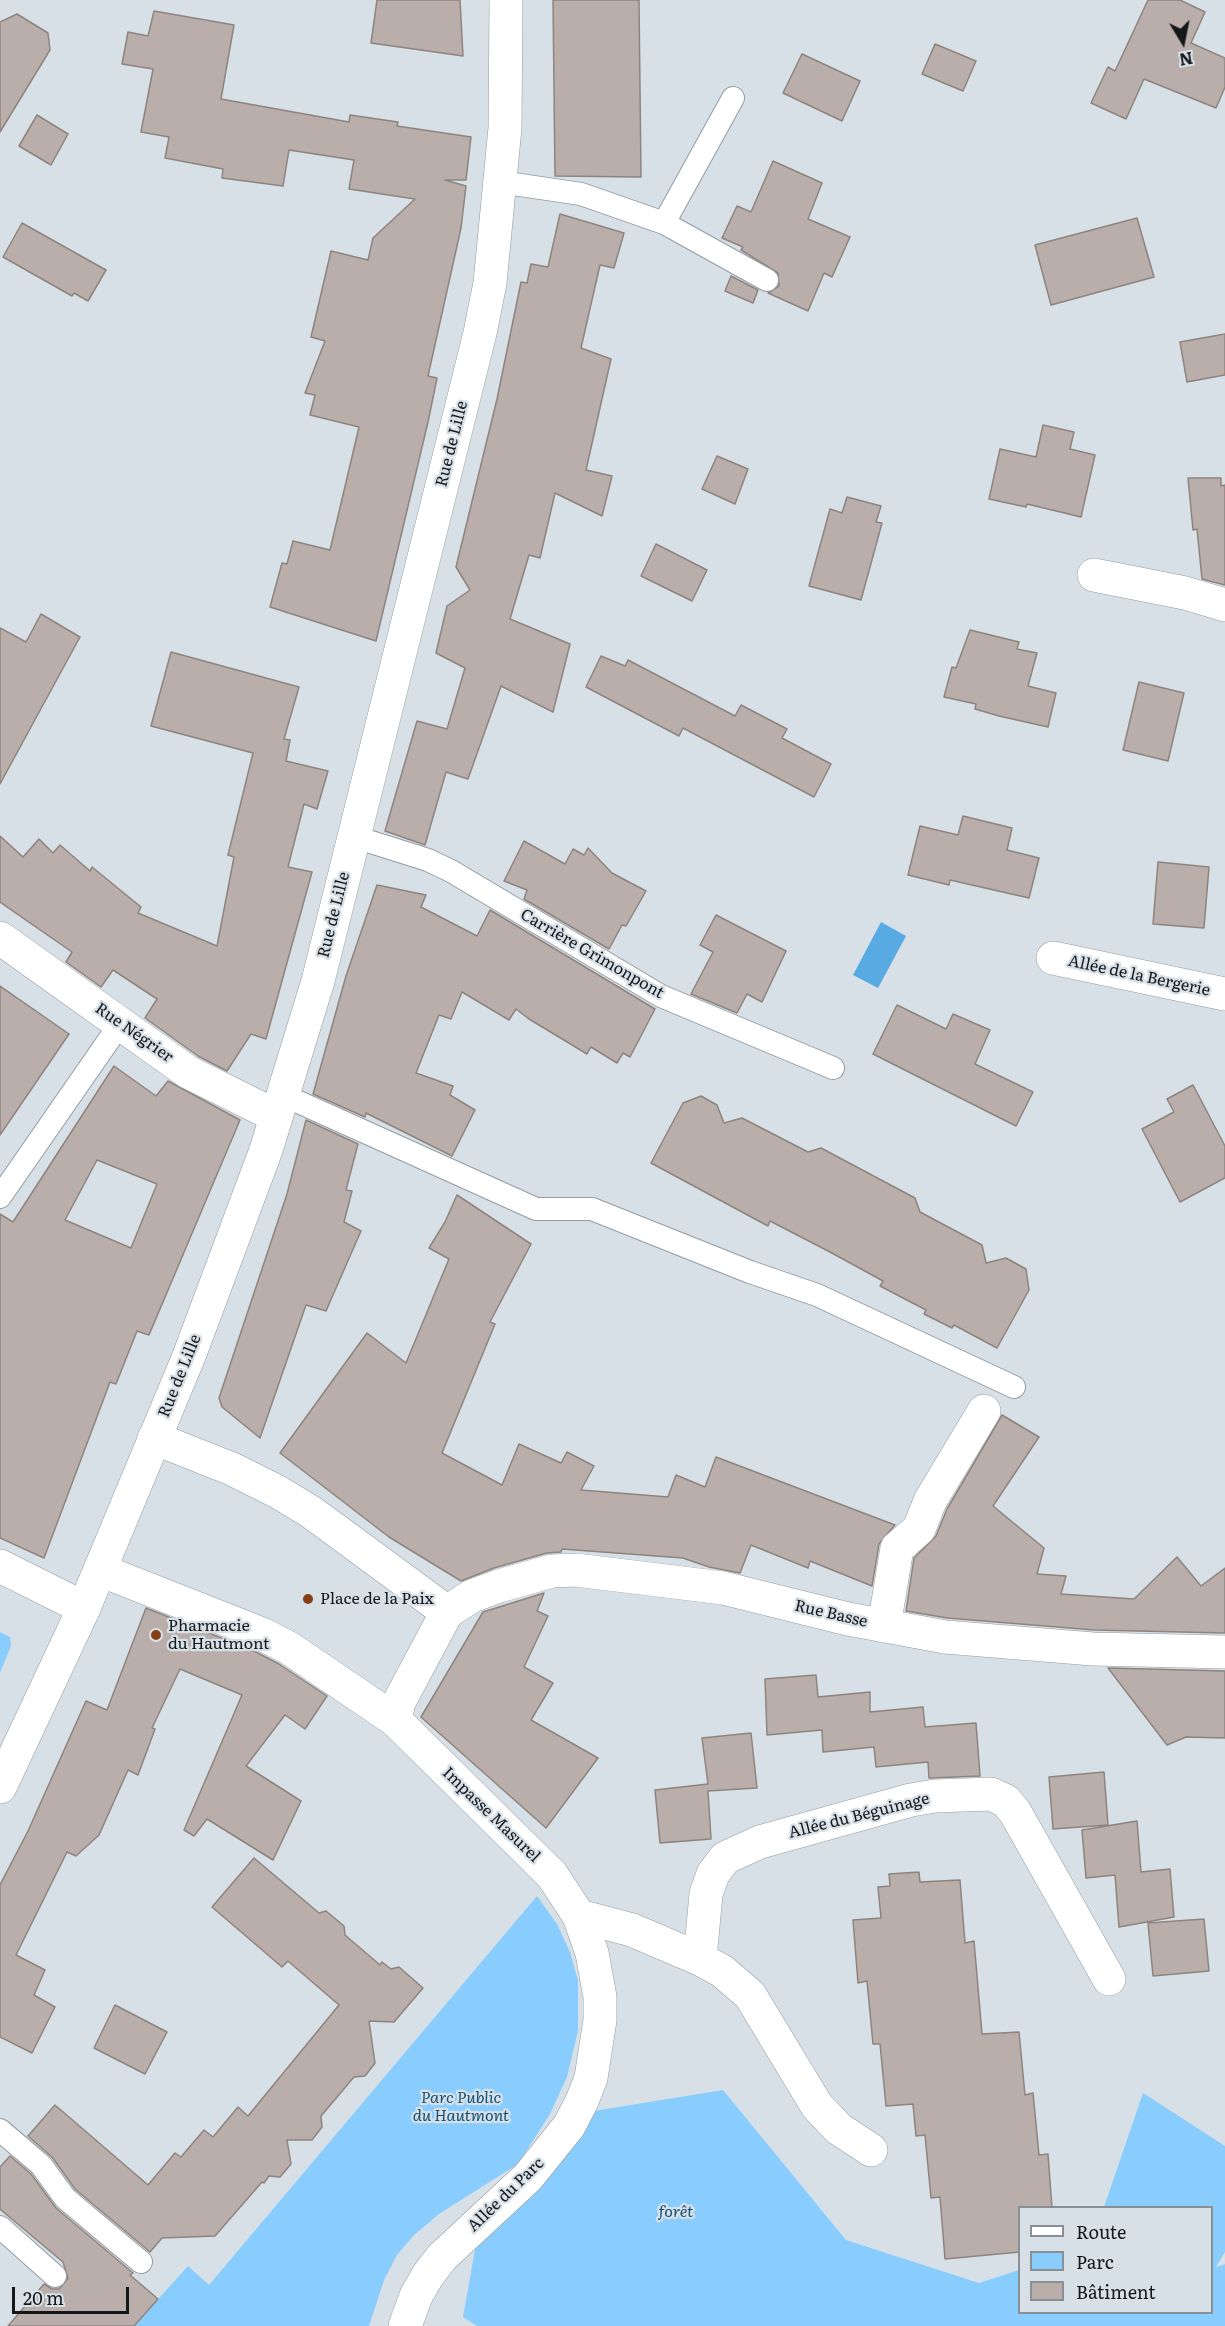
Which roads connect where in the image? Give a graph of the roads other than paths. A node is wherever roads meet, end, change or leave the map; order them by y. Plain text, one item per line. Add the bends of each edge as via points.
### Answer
1 (506, 0) edge
2 (733, 98) dead end
3 (500, 182) junction
4 (663, 224) junction
5 (767, 280) dead end
6 (1094, 575) dead end
7 (1225, 605) edge
8 (355, 837) junction
9 (0, 938) edge
10 (1053, 958) dead end
11 (1225, 994) edge
12 (120, 1024) junction
13 (832, 1068) dead end
14 (280, 1105) junction
15 (0, 1197) edge
16 (1014, 1387) dead end
17 (984, 1411) dead end
18 (154, 1438) junction
19 (0, 1566) edge
20 (100, 1570) junction
21 (84, 1608) junction
22 (447, 1612) junction
23 (884, 1626) junction
24 (1225, 1652) edge
25 (395, 1720) junction
26 (0, 1787) edge
27 (579, 1916) junction
28 (700, 1959) junction
29 (1109, 1979) dead end
30 (0, 2130) edge
31 (871, 2150) dead end
32 (0, 2227) edge
33 (141, 2262) dead end
34 (55, 2276) dead end
35 (405, 2326) edge

1 - 3 street, Rue de Lille via 505,128
2 - 4 lane
3 - 4 lane via 581,194
3 - 8 street, Rue de Lille via 490,283 480,333
4 - 5 lane
6 - 7 street
8 - 13 lane, Carrière Grimonpont via 452,871 661,996
8 - 14 street, Rue de Lille via 318,981
9 - 12 street, Rue Négrier
10 - 11 street, Allée de la Bergerie
12 - 14 street, Rue Négrier via 198,1077
12 - 15 lane
14 - 16 lane via 536,1209 592,1209 817,1295
14 - 18 street, Rue de Lille via 189,1356
17 - 23 street via 930,1501 919,1529 897,1548
18 - 20 street, Rue de Lille
18 - 22 street via 278,1492
19 - 21 street
20 - 21 street, Rue de Lille
20 - 25 street via 262,1634
21 - 26 street, Rue de Lille
22 - 23 street, Rue Basse via 472,1596 499,1586 552,1571 576,1570 723,1588
22 - 25 street via 399,1702
23 - 24 street, Rue Basse via 937,1636 1032,1645
25 - 27 street, Impasse Masurel via 533,1854
27 - 28 street via 632,1930
27 - 35 street, Allée du Parc via 592,1953 600,1997 591,2078 582,2101 569,2126 528,2178 428,2275
28 - 29 street, Allée du Béguinage via 706,1894 713,1874 738,1849 911,1800 991,1794 1006,1801 1015,1812
28 - 31 street via 722,1971 750,1995 817,2106 839,2129
30 - 33 lane via 41,2165 65,2198
32 - 34 lane

